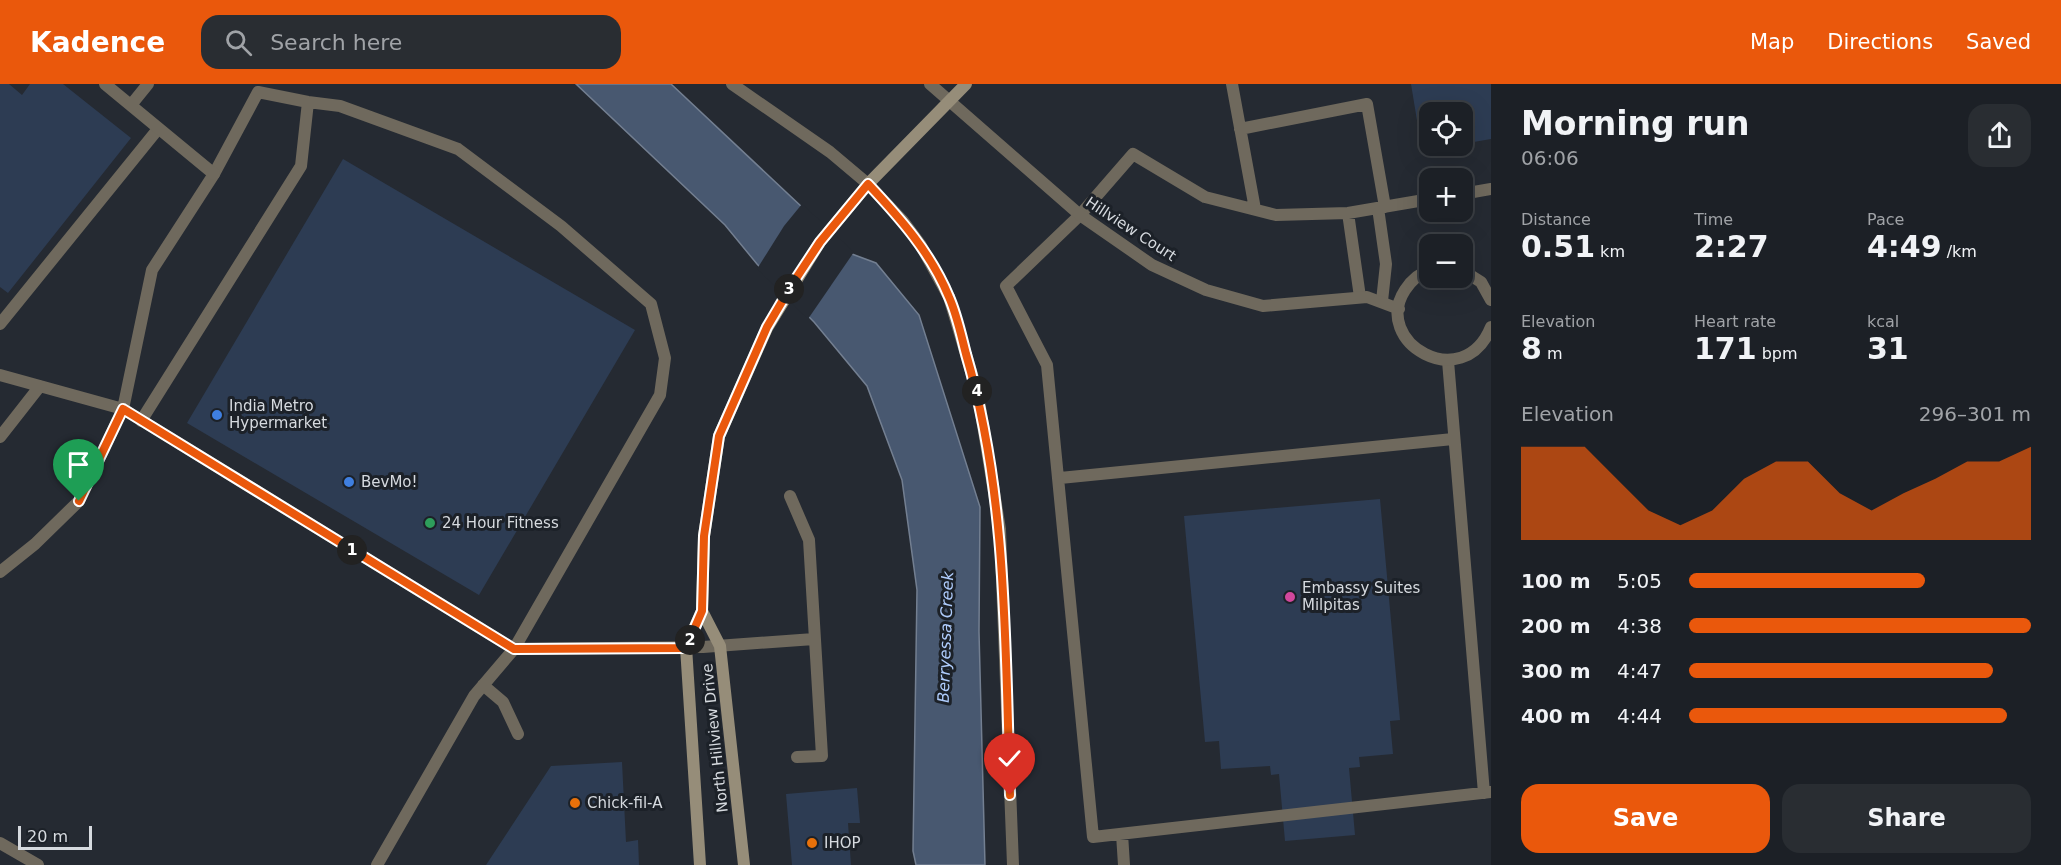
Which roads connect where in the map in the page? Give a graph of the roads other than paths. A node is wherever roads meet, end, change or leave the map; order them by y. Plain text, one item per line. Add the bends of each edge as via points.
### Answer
1 (105, 84) edge
2 (148, 84) edge
3 (732, 84) edge
4 (930, 84) edge
5 (966, 84) edge
6 (1232, 84) edge
7 (308, 102) junction
8 (950, 103) junction
9 (130, 105) junction
10 (158, 129) junction
11 (1240, 129) junction
12 (213, 174) junction
13 (868, 184) junction
14 (1491, 189) edge
15 (1473, 192) edge
16 (1419, 202) edge
17 (1382, 208) junction
18 (1255, 209) junction
19 (1348, 213) junction
20 (1080, 215) junction
21 (1419, 276) edge
22 (1473, 277) edge
23 (1360, 297) junction
24 (1491, 300) edge
25 (1382, 301) junction
26 (1399, 309) junction
27 (0, 324) edge
28 (1491, 327) edge
29 (1448, 360) junction
30 (0, 375) edge
31 (40, 386) junction
32 (123, 409) junction
33 (141, 421) junction
34 (0, 437) edge
35 (1453, 439) junction
36 (1060, 478) junction
37 (790, 496) dead end
38 (0, 572) edge
39 (702, 611) junction
40 (814, 639) junction
41 (720, 646) junction
42 (686, 648) junction
43 (514, 649) junction
44 (483, 685) junction
45 (518, 734) dead end
46 (797, 758) dead end
47 (1488, 793) edge
48 (1122, 834) junction
49 (0, 843) edge
50 (38, 865) edge
51 (377, 865) edge
52 (700, 865) edge
53 (744, 865) edge
54 (1013, 865) edge
55 (1124, 865) edge

1 - 9 street
2 - 9 street
3 - 13 street via 830,152
4 - 8 street, Hillview Court
5 - 8 street, North Hillview Drive
6 - 11 street
7 - 12 street via 258,92
7 - 33 street via 301,166
7 - 43 street via 340,106 458,149 561,226 651,304 665,358 660,395
8 - 13 street, North Hillview Drive
8 - 20 street, Hillview Court
9 - 10 street
10 - 12 street
10 - 27 street
11 - 17 street via 1367,104
11 - 18 street
12 - 32 street via 152,270
13 - 39 street, North Hillview Drive via 820,242 767,327 719,436 704,536
13 - 54 street via 920,244 950,297 978,395 1000,529
14 - 15 street
16 - 17 street
17 - 19 street
17 - 25 street via 1386,264
18 - 19 street via 1276,215
18 - 20 street via 1205,197 1133,154
19 - 23 street
20 - 23 street, Hillview Court via 1152,265 1206,290 1263,306
20 - 36 street via 1006,286 1047,365
21 - 26 street via 1403,294
22 - 24 street via 1481,282
23 - 25 street, Hillview Court
25 - 26 street, Hillview Court
26 - 29 street via 1400,325 1407,340 1425,355
28 - 29 street via 1477,349
29 - 35 street
30 - 31 street
31 - 32 street
31 - 34 street
32 - 33 street
32 - 38 street via 79,501
33 - 43 street
35 - 36 street
35 - 47 street
36 - 48 street via 1093,837
37 - 40 street via 809,540
39 - 41 street, North Hillview Drive
39 - 42 street, North Hillview Drive
40 - 41 street
40 - 46 street via 822,756
41 - 42 street
41 - 53 street, North Hillview Drive
42 - 43 street
42 - 52 street, North Hillview Drive
43 - 44 street
44 - 45 street via 502,702
44 - 51 street
47 - 48 street
48 - 55 street
49 - 50 street

